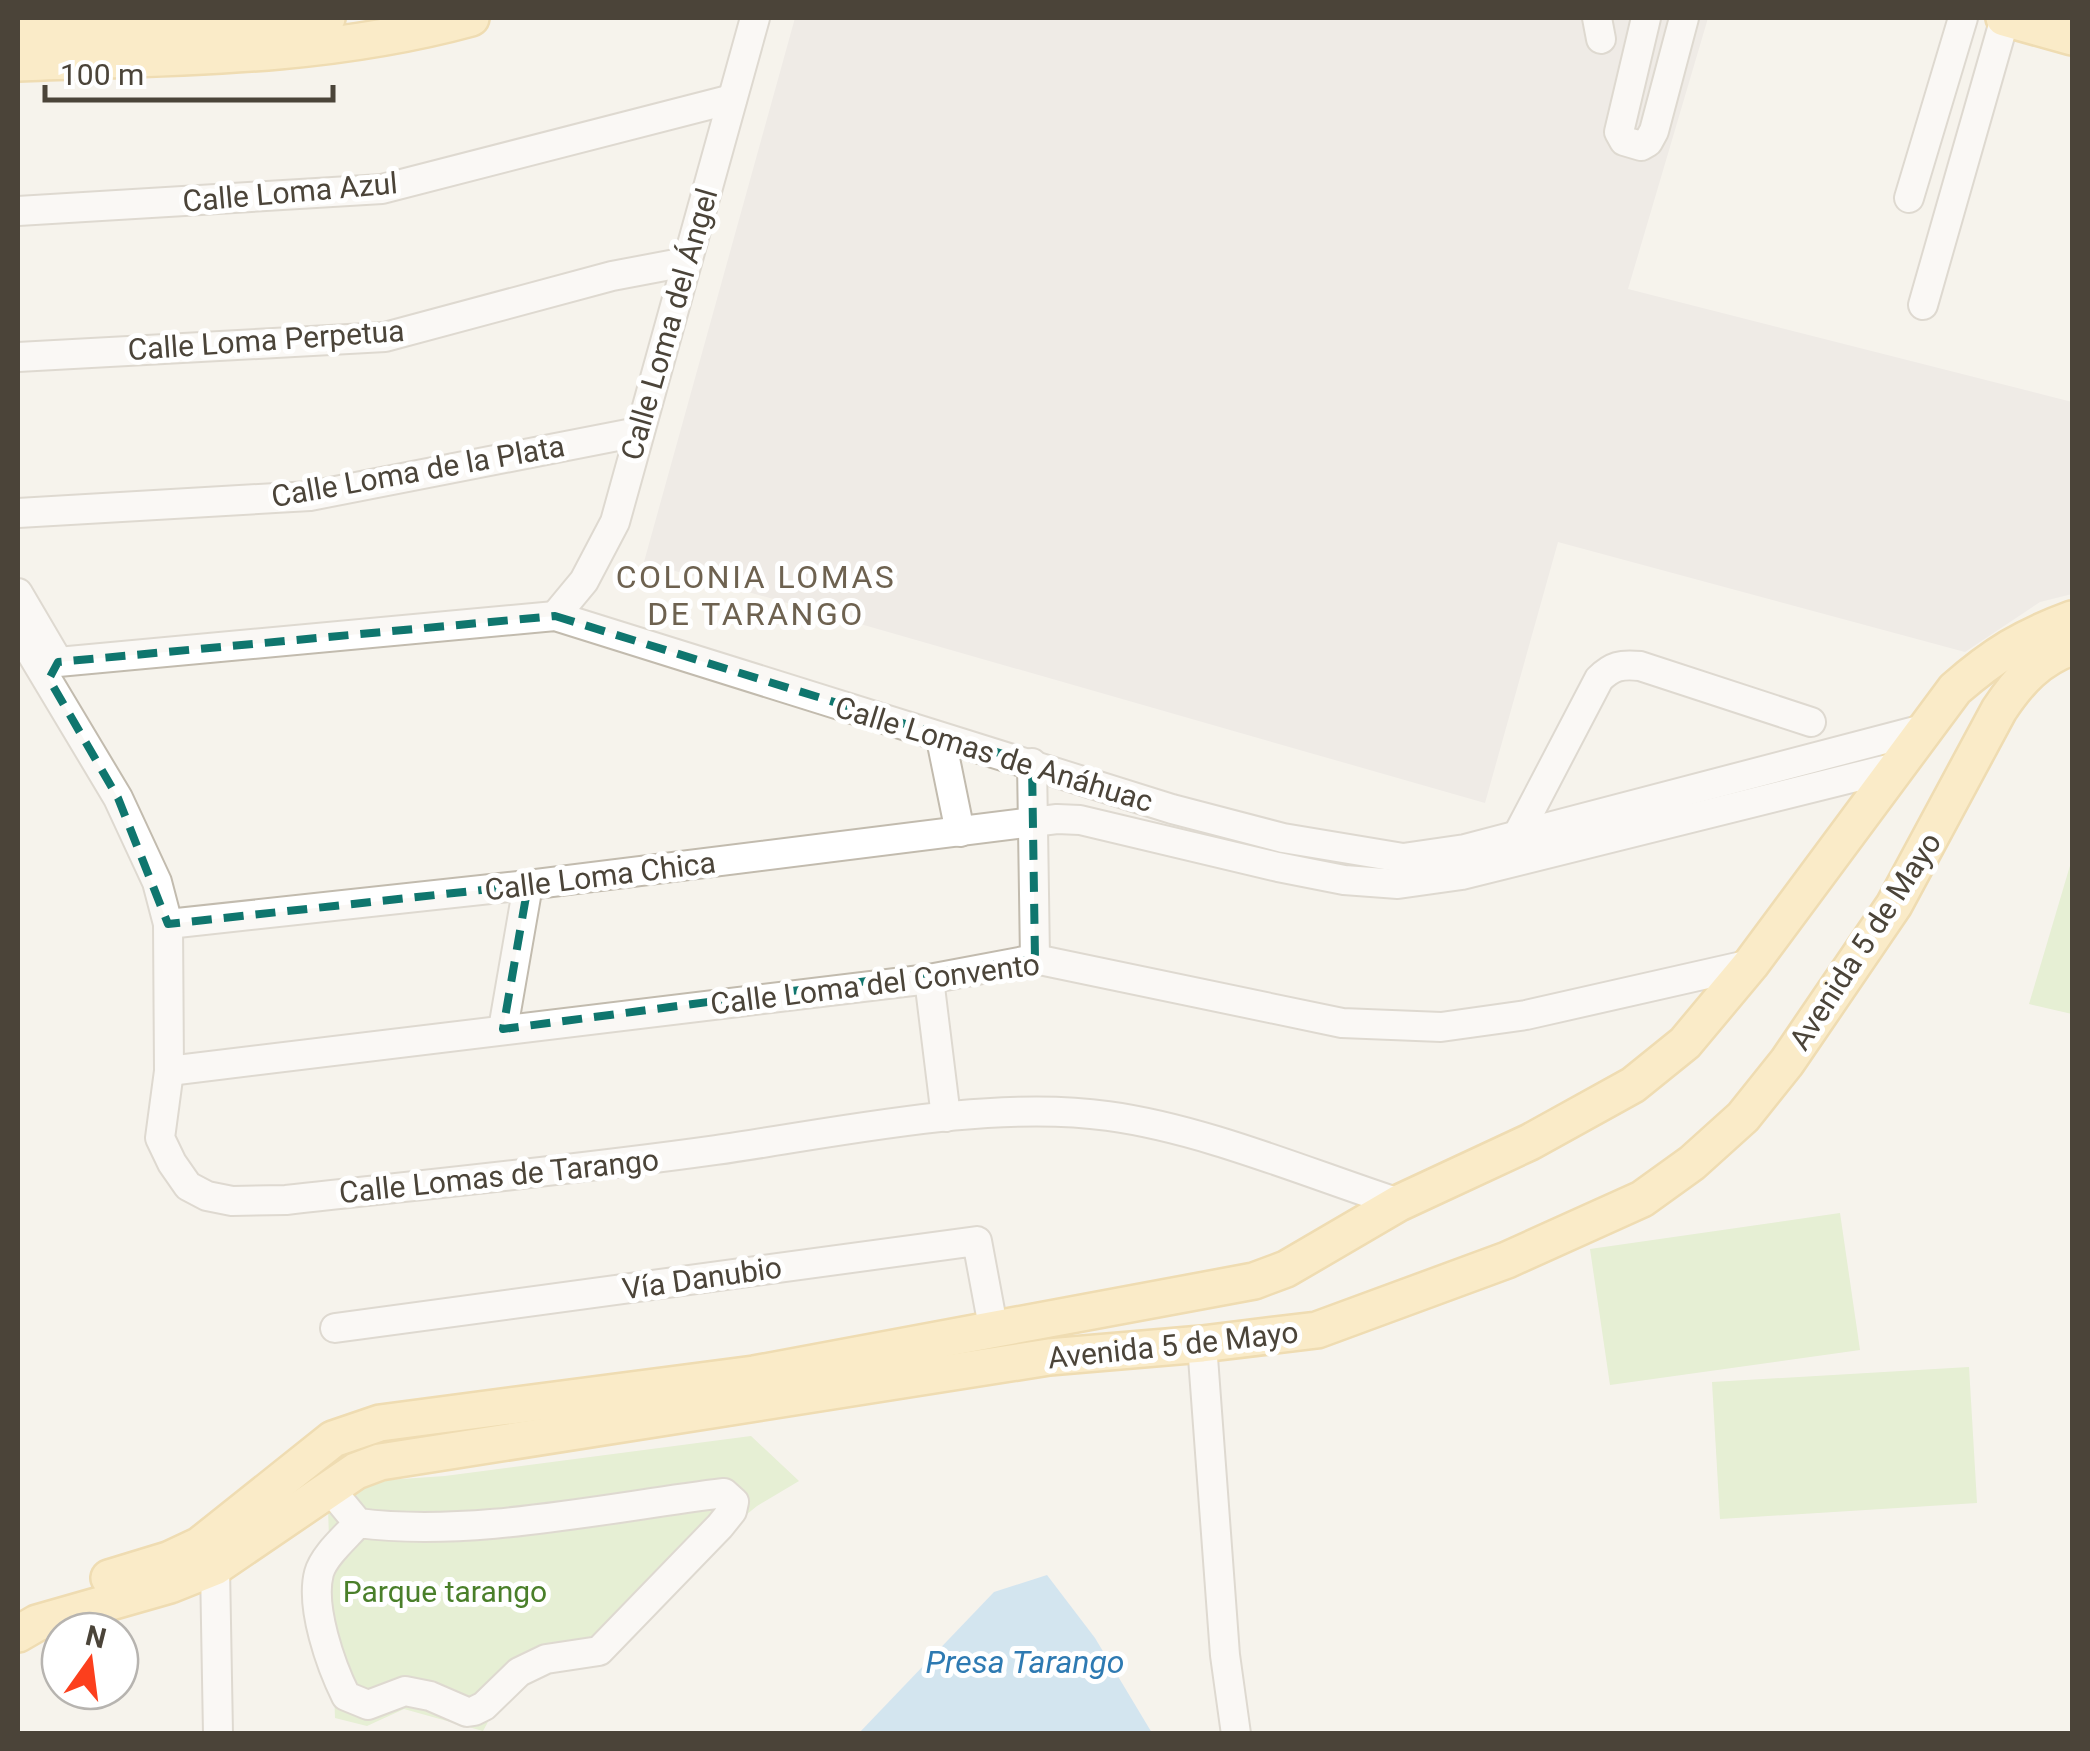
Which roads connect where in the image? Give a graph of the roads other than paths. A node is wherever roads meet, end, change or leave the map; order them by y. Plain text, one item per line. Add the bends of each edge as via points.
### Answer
1 (327, 18) edge
2 (471, 18) edge
3 (755, 18) edge
4 (1646, 18) edge
5 (1684, 18) edge
6 (1963, 18) edge
7 (2002, 27) edge
8 (18, 33) edge
9 (2072, 37) edge
10 (18, 63) edge
11 (732, 99) junction
12 (1910, 198) dead end
13 (18, 211) edge
14 (686, 262) junction
15 (1923, 305) dead end
16 (18, 357) edge
17 (638, 432) junction
18 (18, 513) edge
19 (18, 593) edge
20 (555, 616) junction
21 (2072, 619) edge
22 (18, 631) edge
23 (2060, 651) edge
24 (53, 671) junction
25 (1811, 722) dead end
26 (1922, 729) junction
27 (941, 738) junction
28 (1032, 764) junction
29 (1900, 766) junction
30 (1031, 823) junction
31 (960, 832) junction
32 (1518, 834) junction
33 (528, 885) junction
34 (168, 924) junction
35 (1036, 958) junction
36 (1751, 964) junction
37 (929, 979) junction
38 (503, 1029) junction
39 (169, 1071) junction
40 (946, 1117) junction
41 (1399, 1203) junction
42 (334, 1328) dead end
43 (994, 1332) junction
44 (1202, 1344) junction
45 (330, 1489) junction
46 (358, 1523) junction
47 (216, 1567) junction
48 (26, 1617) edge
49 (218, 1734) edge
50 (1236, 1734) edge

1 - 8 main road
2 - 10 main road via 294,52
3 - 11 street, Calle Loma del Ángel
4 - 5 street via 1619,132 1641,146 1654,131
6 - 12 street
7 - 9 main road
7 - 15 street
11 - 13 street, Calle Loma Azul via 382,189
11 - 14 street, Calle Loma del Ángel
14 - 16 street, Calle Loma Perpetua via 385,337
14 - 17 street, Calle Loma del Ángel
17 - 18 street, Calle Loma de la Plata via 310,496
17 - 20 street, Calle Loma del Ángel via 615,522 584,582
19 - 24 street
20 - 24 street, Calle Lomas de Anáhuac
20 - 27 street, Calle Lomas de Anáhuac
21 - 26 main road, Avenida 5 de Mayo via 1993,656
22 - 24 street, Calle Lomas de Tarango
23 - 29 main road via 1985,684
23 - 44 main road, Avenida 5 de Mayo via 2015,686 1999,710 1894,905 1787,1062 1743,1117 1692,1163 1642,1199 1368,1314 1317,1330
24 - 34 street, Calle Lomas de Tarango via 157,882
25 - 32 street via 1640,666 1610,668
26 - 29 main road, Avenida 5 de Mayo
26 - 32 street, Calle Lomas de Anáhuac
27 - 28 street, Calle Lomas de Anáhuac
27 - 31 street
28 - 30 street
28 - 32 street, Calle Lomas de Anáhuac via 1172,809 1355,852 1403,858
29 - 30 street, Calle Lomas de Anáhuac via 1398,884 1278,867 1080,820
29 - 36 main road, Avenida 5 de Mayo
30 - 31 street, Calle Loma Chica
30 - 35 street
31 - 33 street, Calle Loma Chica
33 - 34 street, Calle Loma Chica
33 - 38 street
34 - 39 street, Calle Lomas de Tarango
35 - 36 street, Calle Loma del Convento via 1342,1023 1441,1027
35 - 37 street, Calle Loma del Convento
36 - 41 main road, Avenida 5 de Mayo via 1685,1043 1633,1085
37 - 38 street, Calle Loma del Convento
37 - 40 street
38 - 39 street, Calle Loma del Convento
39 - 40 street, Calle Lomas de Tarango via 160,1138 172,1163 188,1186 232,1201 667,1157
40 - 41 street, Calle Lomas de Tarango via 1110,1116 1190,1134
41 - 43 main road, Avenida 5 de Mayo via 1254,1281
42 - 43 street, Vía Danubio via 977,1241
43 - 48 main road, Avenida 5 de Mayo via 754,1374 380,1423 333,1439 200,1545
44 - 45 main road, Avenida 5 de Mayo via 1049,1356 380,1462
44 - 50 street
45 - 46 street
45 - 47 main road, Avenida 5 de Mayo
46 - 46 street via 401,1528 511,1520 724,1493 734,1502 720,1526 599,1651 546,1659 520,1672 480,1710 467,1712 418,1692 368,1705 346,1696 330,1663 318,1586 323,1566
47 - 48 main road, Avenida 5 de Mayo via 170,1585
47 - 49 street

